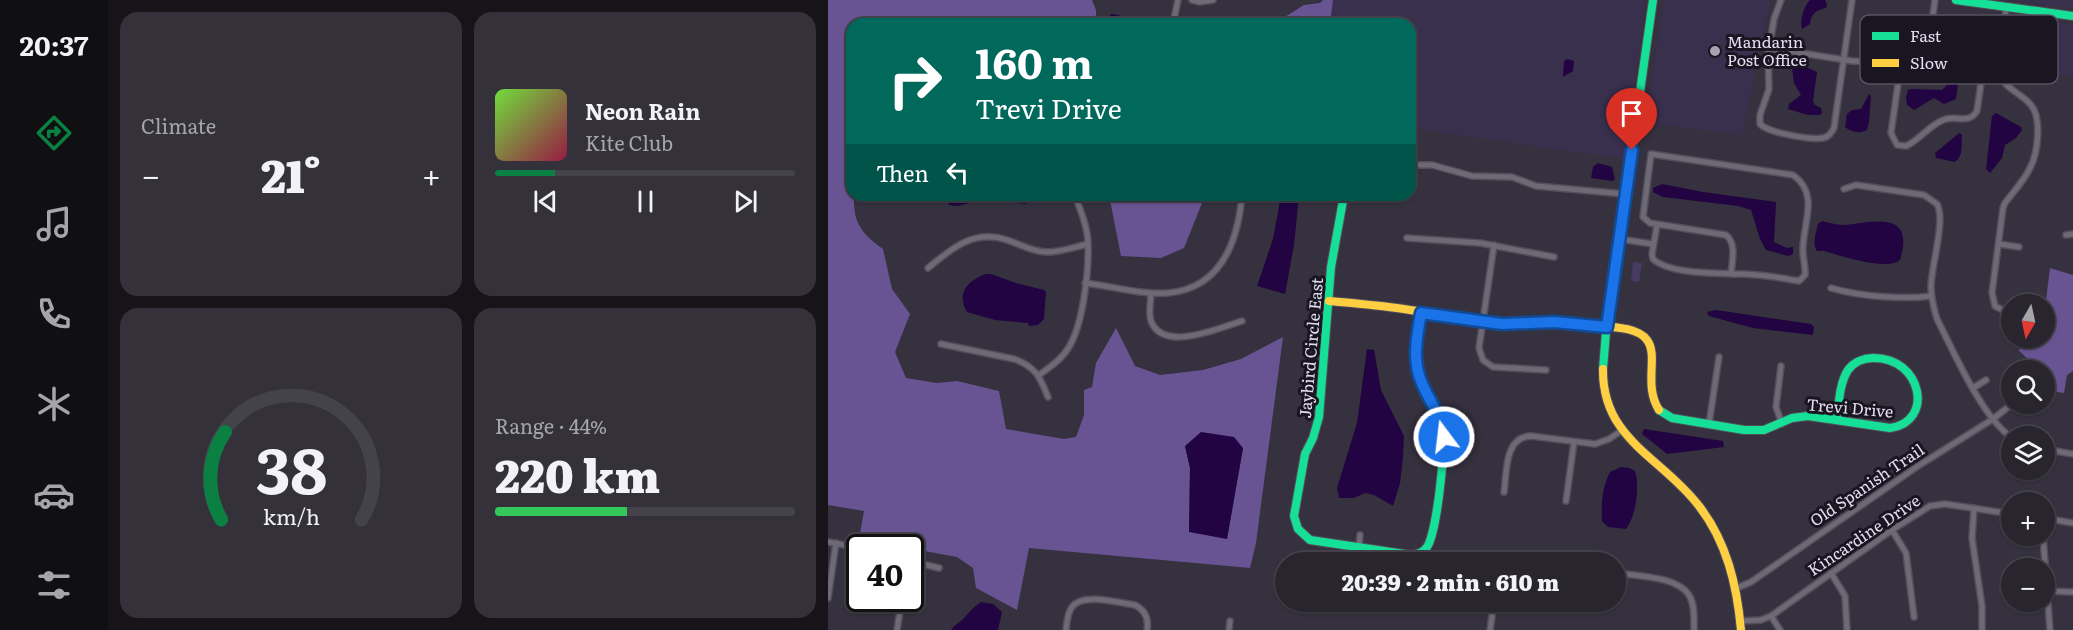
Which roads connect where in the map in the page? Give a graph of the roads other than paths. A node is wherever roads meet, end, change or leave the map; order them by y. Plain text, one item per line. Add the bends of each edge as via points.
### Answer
1 (1178, 0) edge
2 (1192, 0) edge
3 (1213, 0) edge
4 (1653, 0) edge
5 (1780, 0) edge
6 (1852, 0) edge
7 (1935, 0) edge
8 (1956, 0) edge
9 (2006, 7) junction
10 (1933, 15) edge
11 (2005, 15) edge
12 (2073, 16) edge
13 (1174, 18) edge
14 (1769, 48) junction
15 (1844, 59) junction
16 (1860, 61) edge
17 (1898, 84) edge
18 (1981, 84) edge
19 (2005, 84) edge
20 (1419, 165) dead end
21 (1844, 189) dead end
22 (1625, 194) junction
23 (1077, 201) edge
24 (1241, 201) edge
25 (1343, 201) edge
26 (1657, 225) junction
27 (2073, 234) edge
28 (2066, 235) dead end
29 (1407, 238) dead end
30 (1619, 239) junction
31 (1088, 244) junction
32 (1653, 244) junction
33 (1999, 244) junction
34 (1494, 245) junction
35 (2019, 247) dead end
36 (1554, 257) dead end
37 (928, 268) dead end
38 (1731, 274) junction
39 (1085, 283) junction
40 (1831, 288) dead end
41 (1151, 293) junction
42 (1931, 296) junction
43 (1329, 301) junction
44 (2001, 309) edge
45 (1421, 313) junction
46 (1242, 321) dead end
47 (1483, 322) junction
48 (1607, 327) junction
49 (941, 344) dead end
50 (1719, 357) dead end
51 (1781, 366) dead end
52 (1546, 370) dead end
53 (1039, 375) junction
54 (1986, 380) dead end
55 (1973, 388) junction
56 (1048, 397) dead end
57 (2001, 413) edge
58 (1993, 419) junction
59 (1837, 420) junction
60 (1709, 424) junction
61 (1782, 424) junction
62 (1621, 431) junction
63 (2001, 431) edge
64 (1574, 442) junction
65 (2055, 451) edge
66 (2073, 454) edge
67 (1504, 492) dead end
68 (1566, 501) dead end
69 (1974, 508) junction
70 (2001, 512) edge
71 (2055, 520) edge
72 (2073, 523) edge
73 (1892, 530) junction
74 (1360, 535) dead end
75 (828, 542) edge
76 (836, 543) junction
77 (846, 545) edge
78 (1359, 548) junction
79 (924, 564) edge
80 (939, 568) dead end
81 (1831, 573) junction
82 (1626, 575) edge
83 (1737, 588) junction
84 (2055, 591) edge
85 (2073, 592) edge
86 (828, 598) edge
87 (900, 612) edge
88 (1493, 612) edge
89 (2049, 612) edge
90 (1771, 616) junction
91 (1914, 617) dead end
92 (1230, 621) dead end
93 (1741, 621) junction
94 (897, 630) edge
95 (1066, 630) edge
96 (1147, 630) edge
97 (1229, 630) edge
98 (1490, 630) edge
99 (1694, 630) edge
100 (1741, 630) edge
101 (1780, 630) edge
102 (1847, 630) edge
103 (1982, 630) edge
104 (2050, 630) edge

1 - 13 street
2 - 3 street
4 - 22 street
5 - 14 street
6 - 15 street
7 - 10 street
8 - 9 street
9 - 11 street
9 - 12 street
14 - 15 street
14 - 15 street via 1769,89 1759,120 1766,130 1781,133 1820,138 1832,132
15 - 16 street
17 - 18 street via 1891,133 1897,145 1906,146 1942,120 1974,116
19 - 33 street via 2032,105 2038,125 2032,164 2005,202
20 - 22 street via 1472,176 1512,177 1536,186
21 - 42 street via 1856,186 1924,195 1936,204 1940,219
22 - 30 street
23 - 31 street
24 - 41 street via 1232,247 1219,266 1195,286
25 - 43 street, Jaybird Circle East
26 - 32 street
26 - 38 street via 1726,235 1733,247
26 - 38 street via 1646,221 1643,212 1651,154 1793,175 1803,184 1808,197 1803,279
27 - 28 street
29 - 34 street
30 - 32 street
30 - 48 street
31 - 37 street via 1047,252 985,236 959,243
31 - 39 street
32 - 38 street via 1653,259 1661,264
33 - 35 street
33 - 44 street via 1992,299
34 - 36 street
34 - 47 street
39 - 41 street
39 - 53 street via 1075,336 1060,358
40 - 42 street via 1903,298
41 - 46 street via 1151,321 1170,337 1208,332
42 - 55 street via 1937,319
43 - 45 street, Trevi Drive
43 - 78 street, Jaybird Circle East via 1317,427 1305,454 1294,516 1302,535 1317,542
45 - 47 street, Trevi Drive
45 - 78 street via 1416,346 1418,372 1440,416 1444,437 1431,541 1421,553 1411,555
47 - 48 street, Trevi Drive
47 - 52 street via 1479,348 1487,364
48 - 60 street, Trevi Drive via 1638,333 1650,344 1650,390 1661,410 1673,418
48 - 62 street via 1603,385
49 - 53 street via 1014,358
50 - 60 street
51 - 61 street via 1776,407
53 - 56 street
54 - 55 street
55 - 58 street
57 - 58 street, Old Spanish Trail
58 - 63 street
58 - 83 street, Old Spanish Trail
59 - 59 street, Trevi Drive via 1847,372 1856,362 1875,357 1891,359 1908,370 1916,403 1912,416 1901,426 1886,428
59 - 61 street, Trevi Drive via 1801,416
60 - 61 street, Trevi Drive via 1759,432
62 - 64 street via 1595,444
62 - 83 street via 1685,489 1704,512 1725,551
64 - 67 street via 1531,436 1516,441 1509,452
64 - 68 street
65 - 66 street
69 - 70 street, Kincardine Drive
69 - 73 street, Kincardine Drive via 1930,506
69 - 103 street via 1972,538
71 - 72 street
73 - 81 street, Kincardine Drive
73 - 91 street via 1906,553
74 - 78 street
75 - 76 street
76 - 77 street
76 - 86 street
79 - 80 street
81 - 90 street, Kincardine Drive
81 - 102 street via 1845,596
82 - 99 street via 1669,581 1682,587 1692,603
83 - 93 street
84 - 85 street
87 - 94 street
88 - 98 street
89 - 104 street
90 - 93 street, Kincardine Drive
90 - 101 street
92 - 97 street
93 - 100 street
95 - 96 street via 1072,608 1077,602 1090,599 1135,605 1146,615

